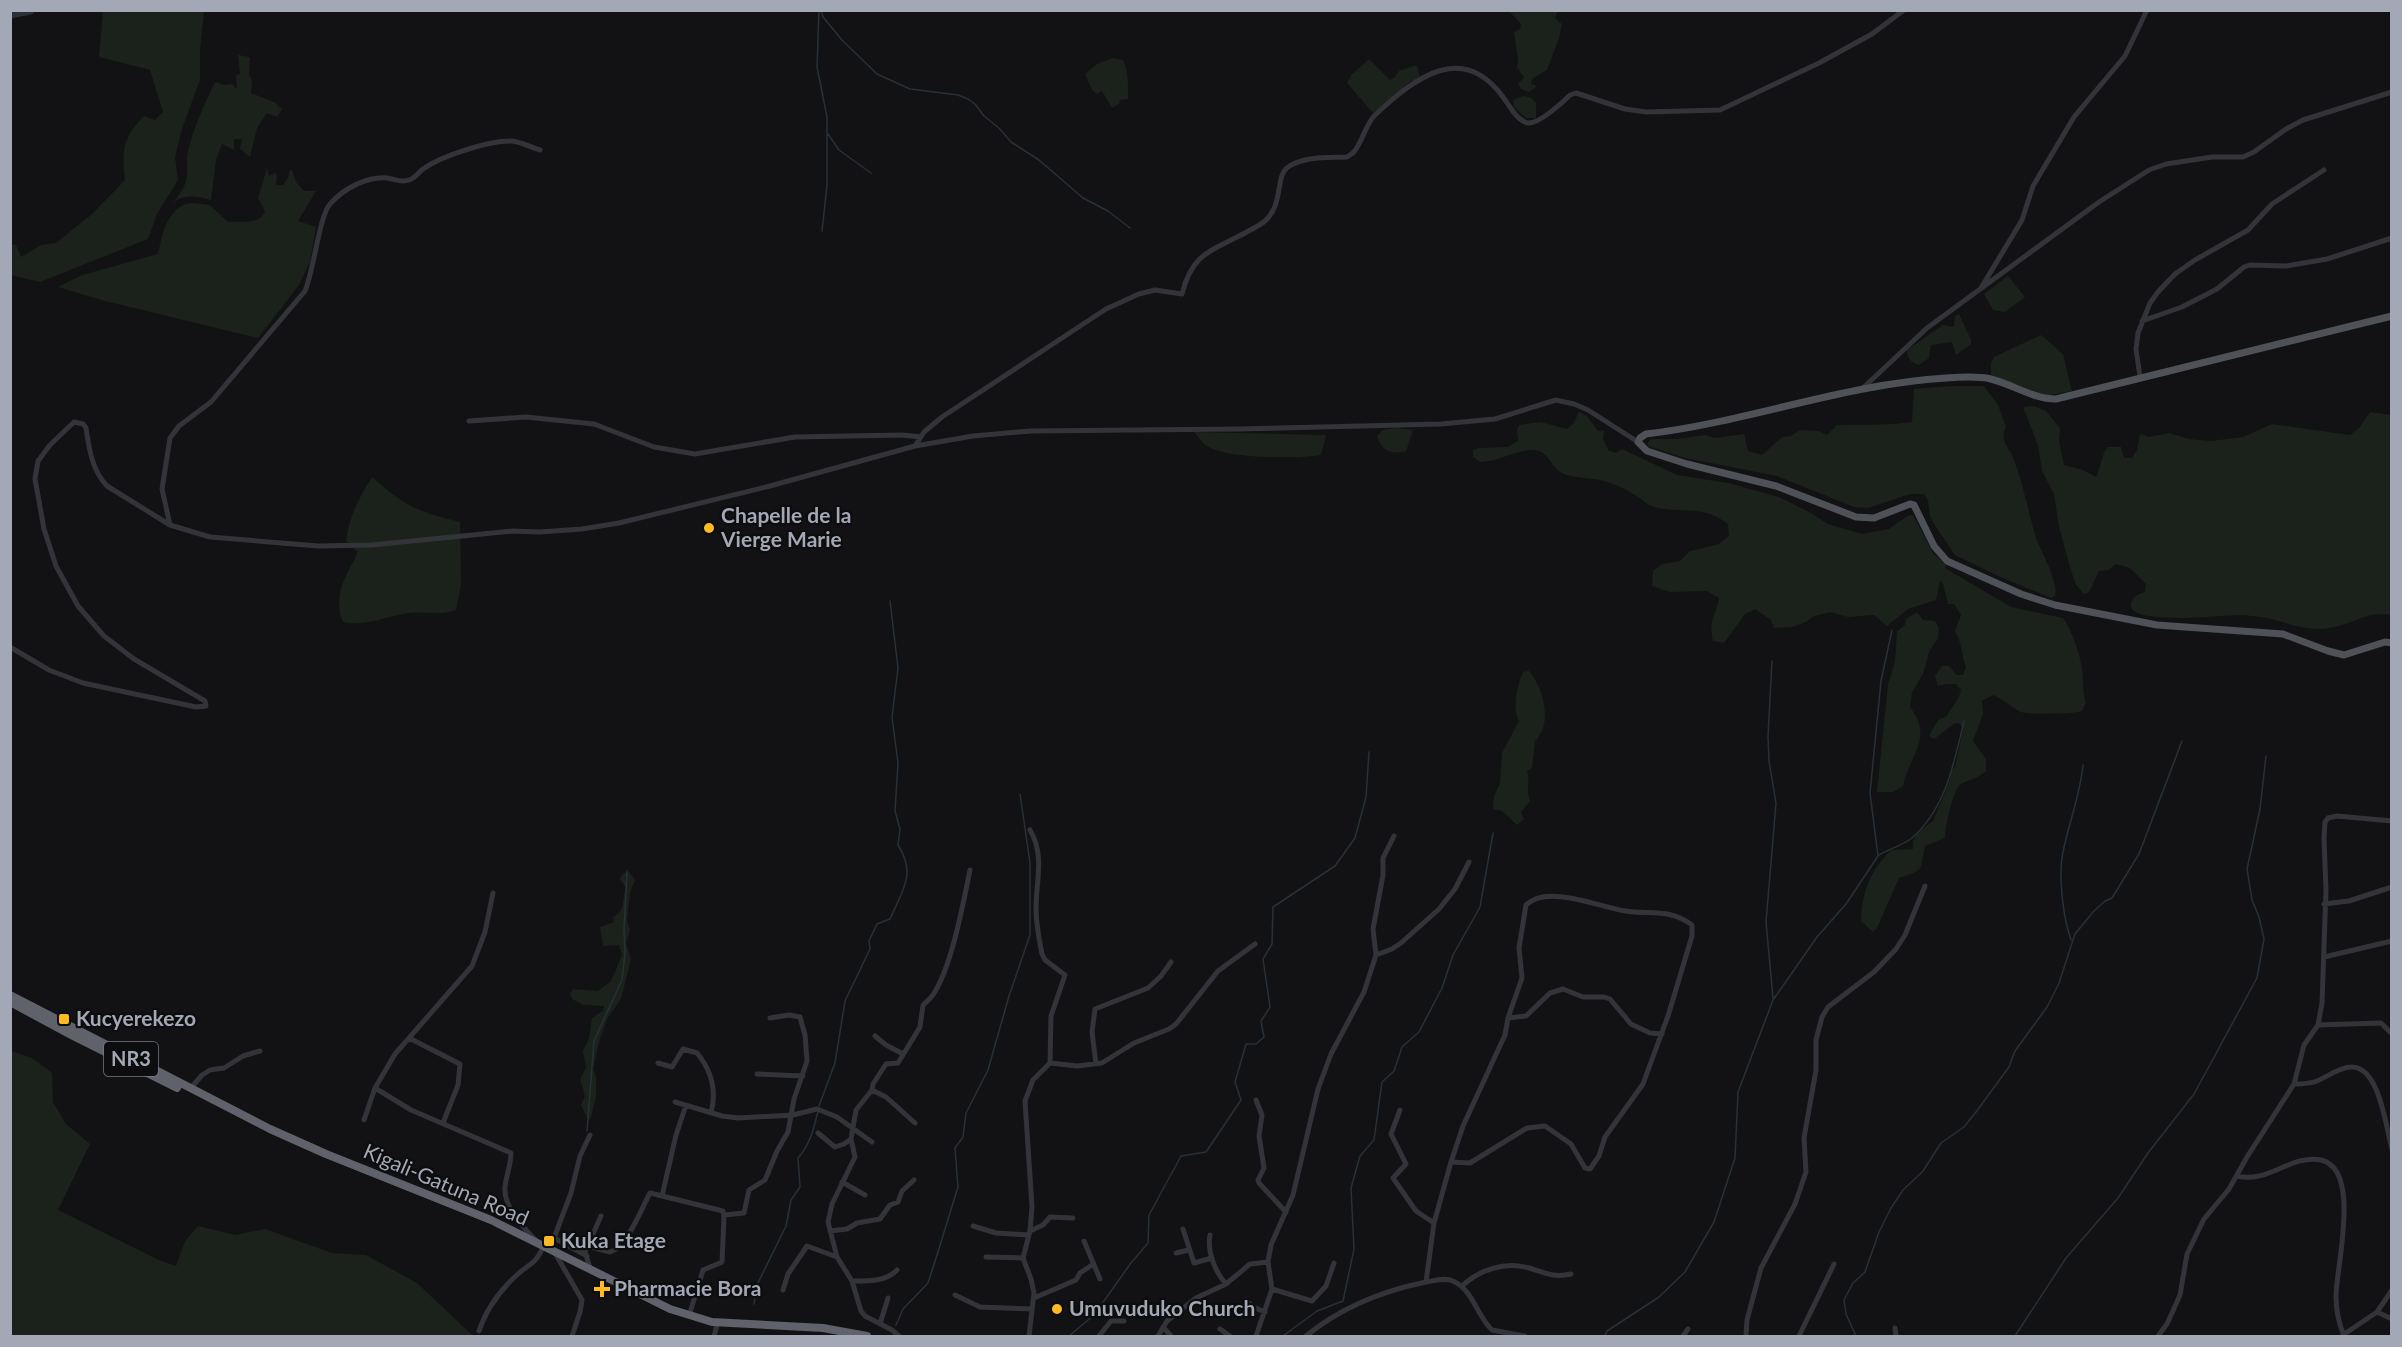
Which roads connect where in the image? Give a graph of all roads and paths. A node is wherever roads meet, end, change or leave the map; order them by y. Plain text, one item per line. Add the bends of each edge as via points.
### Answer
1 (2147, 10) edge
2 (1900, 12) edge
3 (2391, 92) edge
4 (540, 150) dead end
5 (2324, 170) dead end
6 (2391, 238) edge
7 (1980, 289) junction
8 (2391, 316) edge
9 (2142, 321) junction
10 (2140, 377) junction
11 (1864, 387) junction
12 (469, 421) dead end
13 (921, 437) junction
14 (1638, 442) junction
15 (915, 446) junction
16 (170, 525) junction
17 (2391, 643) edge
18 (10, 647) edge
19 (2391, 821) edge
20 (1030, 830) dead end
21 (1394, 836) dead end
22 (1469, 862) dead end
23 (970, 870) dead end
24 (1925, 886) dead end
25 (2391, 887) edge
26 (494, 893) dead end
27 (2324, 904) junction
28 (2391, 941) edge
29 (1255, 944) dead end
30 (1376, 955) junction
31 (2324, 957) junction
32 (1171, 962) dead end
33 (10, 995) edge
34 (10, 1002) edge
35 (770, 1018) dead end
36 (1508, 1018) junction
37 (2381, 1023) junction
38 (2391, 1024) edge
39 (2318, 1025) junction
40 (1662, 1034) junction
41 (2391, 1034) edge
42 (875, 1036) dead end
43 (409, 1038) junction
44 (260, 1051) dead end
45 (903, 1054) junction
46 (1050, 1062) junction
47 (658, 1063) dead end
48 (1096, 1064) junction
49 (757, 1074) dead end
50 (803, 1076) junction
51 (2294, 1084) junction
52 (375, 1088) junction
53 (190, 1089) junction
54 (872, 1090) junction
55 (1256, 1100) dead end
56 (675, 1102) dead end
57 (686, 1105) junction
58 (1400, 1110) dead end
59 (711, 1113) junction
60 (793, 1115) junction
61 (364, 1119) dead end
62 (253, 1120) junction
63 (443, 1123) junction
64 (915, 1123) dead end
65 (853, 1129) junction
66 (2389, 1132) edge
67 (818, 1133) dead end
68 (590, 1135) dead end
69 (851, 1139) junction
70 (872, 1142) dead end
71 (2391, 1149) edge
72 (1451, 1162) junction
73 (2237, 1176) junction
74 (914, 1180) dead end
75 (842, 1182) junction
76 (865, 1195) dead end
77 (662, 1196) junction
78 (1286, 1212) junction
79 (724, 1215) junction
80 (601, 1216) dead end
81 (1073, 1218) dead end
82 (1434, 1223) junction
83 (973, 1226) dead end
84 (1183, 1229) dead end
85 (830, 1231) junction
86 (1030, 1233) junction
87 (1210, 1235) dead end
88 (1084, 1241) dead end
89 (587, 1246) junction
90 (543, 1247) junction
91 (1189, 1250) junction
92 (554, 1252) junction
93 (1176, 1253) dead end
94 (587, 1257) junction
95 (837, 1257) junction
96 (986, 1257) dead end
97 (1023, 1258) junction
98 (1212, 1258) junction
99 (1268, 1262) junction
100 (1334, 1263) dead end
101 (1834, 1264) dead end
102 (1092, 1265) junction
103 (897, 1270) dead end
104 (591, 1271) junction
105 (1571, 1274) dead end
106 (1100, 1279) dead end
107 (852, 1281) junction
108 (1426, 1282) junction
109 (1226, 1284) junction
110 (1462, 1286) junction
111 (1272, 1289) junction
112 (783, 1290) dead end
113 (2391, 1290) edge
114 (955, 1295) dead end
115 (888, 1298) dead end
116 (1034, 1298) junction
117 (1246, 1300) dead end
118 (1032, 1309) junction
119 (1264, 1312) junction
120 (2378, 1312) junction
121 (689, 1316) junction
122 (2391, 1319) edge
123 (1124, 1321) dead end
124 (718, 1322) junction
125 (880, 1324) junction
126 (1162, 1327) junction
127 (1895, 1328) dead end
128 (1220, 1329) dead end
129 (1688, 1329) dead end
130 (479, 1331) dead end
131 (572, 1336) edge
132 (714, 1336) edge
133 (867, 1336) edge
134 (899, 1336) edge
135 (1029, 1336) edge
136 (1099, 1336) edge
137 (1158, 1336) edge
138 (1171, 1336) edge
139 (1230, 1336) edge
140 (1256, 1336) edge
141 (1305, 1336) edge
142 (1525, 1336) edge
143 (1683, 1336) edge
144 (1746, 1336) edge
145 (1799, 1336) edge
146 (1896, 1336) edge
147 (2158, 1336) edge
148 (2344, 1336) edge

1 - 7 street via 2125,56 2074,117 2033,186 2022,220
2 - 13 street via 1872,34 1819,63 1720,110 1646,112 1576,93 1537,121 1528,123 1482,75 1462,68 1440,69 1411,83 1373,116 1347,157 1301,161 1287,167 1281,175 1279,200 1272,214 1260,225 1199,258 1186,276 1182,294 1155,290 1106,309 942,417
3 - 7 street via 2303,120 2243,157 2166,164 2150,170 2099,201
4 - 16 street via 509,141 466,149 423,169 406,182 368,180 346,191 329,206 305,291 211,402 170,438 162,489
5 - 9 street via 2272,204 2248,230 2175,274 2150,303
6 - 9 street via 2328,259 2286,266 2250,265 2208,294
7 - 11 street via 1926,328
8 - 10 main road
9 - 10 street via 2136,349
10 - 11 main road via 2056,399 2037,397 1979,378
11 - 14 main road via 1696,427 1647,434
12 - 13 street via 526,417 594,424 654,447 695,454 795,437
13 - 15 street
14 - 15 street via 1588,410 1556,400 1496,419 1441,424 1030,431
14 - 17 main road via 1647,451 1776,486 1856,517 1874,518 1914,505 1934,546 1947,561 2021,594 2055,604 2157,626 2283,634 2336,654
15 - 16 street via 619,523 582,529 318,546 210,537
16 - 18 street via 100,478 83,424 70,424 38,461 35,479 48,546 78,606 104,636 134,659 205,701 206,706 83,683 49,670
19 - 27 street via 2337,816 2326,819
20 - 46 street via 1040,865 1036,906 1041,954 1065,975 1051,1016
21 - 30 street via 1383,858 1373,929
22 - 30 street via 1439,909 1392,949
23 - 45 street via 946,963 933,996 923,1005 920,1027
24 - 144 street via 1896,949 1874,972 1828,1007 1822,1017 1804,1138 1806,1172 1795,1204 1761,1268
25 - 27 street via 2349,901
26 - 43 street via 472,966
27 - 31 street
28 - 31 street
29 - 48 street via 1218,970 1173,1027
30 - 78 street via 1364,992 1324,1071
31 - 39 street
32 - 48 street via 1148,988 1095,1009 1092,1032
33 - 53 highway, Kigali-Gatuna Road / NR3
34 - 62 highway, Kigali-Gatuna Road / NR3 via 154,1077
35 - 50 street via 789,1014 800,1017 807,1061
36 - 40 street via 1526,1016 1550,993 1563,989 1583,997 1610,999 1631,1024
36 - 40 street via 1522,978 1519,948 1526,905 1538,899 1572,897 1623,911 1663,912 1693,927
36 - 72 street via 1505,1035 1463,1126
37 - 38 street
37 - 39 street
37 - 41 street
39 - 51 street via 2304,1045
40 - 72 street via 1643,1084 1605,1137 1590,1169 1585,1168 1571,1144 1545,1126 1527,1128 1470,1162
42 - 45 street
43 - 52 street
43 - 63 street via 460,1064 458,1085
44 - 53 street via 224,1068 210,1070
45 - 54 street via 898,1063 886,1064
46 - 48 street
46 - 86 street via 1033,1080 1025,1101 1032,1199
47 - 59 street via 672,1067 683,1049 698,1053 713,1082
49 - 50 street
50 - 60 street
51 - 66 street via 2310,1083 2350,1067 2359,1068 2376,1088
51 - 73 street
52 - 61 street
52 - 63 street via 411,1110
53 - 62 highway, Kigali-Gatuna Road / NR3
54 - 64 street
54 - 65 street via 856,1110
55 - 78 street via 1262,1115 1259,1136 1264,1168 1258,1180
56 - 57 street
57 - 59 street
57 - 77 street
58 - 82 street via 1391,1134 1406,1164 1393,1178 1416,1211
59 - 60 street via 738,1118
60 - 65 street via 818,1109
60 - 79 street via 768,1175 749,1190 744,1212
62 - 90 highway, Kigali-Gatuna Road / NR3 via 326,1154 459,1206
63 - 90 street via 511,1153 505,1185 507,1198 522,1227
65 - 69 street
65 - 70 street
66 - 71 street
67 - 69 street via 839,1147
68 - 94 street via 554,1238
69 - 75 street via 855,1157
72 - 82 street
73 - 147 street via 2204,1219 2190,1247 2180,1295
73 - 148 street via 2259,1177 2299,1161 2316,1160 2329,1163 2338,1175 2345,1225 2336,1306
74 - 85 street via 880,1219
75 - 76 street
75 - 85 street via 828,1214
77 - 79 street via 719,1209
77 - 89 street via 650,1192 631,1230 613,1251
78 - 99 street
79 - 121 street via 722,1262 703,1270
80 - 89 street
81 - 86 street via 1050,1217
82 - 108 street
83 - 86 street via 996,1233
84 - 91 street
85 - 95 street
86 - 97 street
87 - 98 street
88 - 102 street
89 - 94 street
90 - 92 highway, Kigali-Gatuna Road / NR3
90 - 130 street via 535,1262 519,1273 489,1308
91 - 93 street
91 - 98 street via 1194,1263
92 - 104 highway, Kigali-Gatuna Road / NR3
92 - 131 street via 582,1300
94 - 104 street
95 - 107 street
95 - 112 street via 807,1246 788,1274
96 - 97 street
97 - 116 street
98 - 109 street
99 - 109 street via 1250,1264
99 - 111 street
100 - 111 street via 1326,1286 1312,1301
101 - 145 street
102 - 106 street
102 - 116 street via 1076,1280
103 - 107 street via 871,1282
104 - 121 highway, Kigali-Gatuna Road / NR3
105 - 110 street via 1559,1276 1519,1266 1494,1268 1479,1272
107 - 125 street via 861,1311
108 - 110 street via 1447,1279
108 - 141 street via 1370,1297
109 - 126 street via 1196,1298
110 - 142 street via 1492,1330
111 - 119 street
113 - 120 street
114 - 118 street via 981,1307
115 - 125 street
116 - 118 street
117 - 119 street
118 - 135 street
119 - 140 street
120 - 122 street
120 - 148 street
121 - 124 highway, Kigali-Gatuna Road / NR3
123 - 136 street via 1111,1321
124 - 132 street
124 - 133 highway, Kigali-Gatuna Road / NR3 via 823,1328
125 - 134 street
126 - 137 street
126 - 138 street
127 - 146 street
128 - 139 street
129 - 143 street

